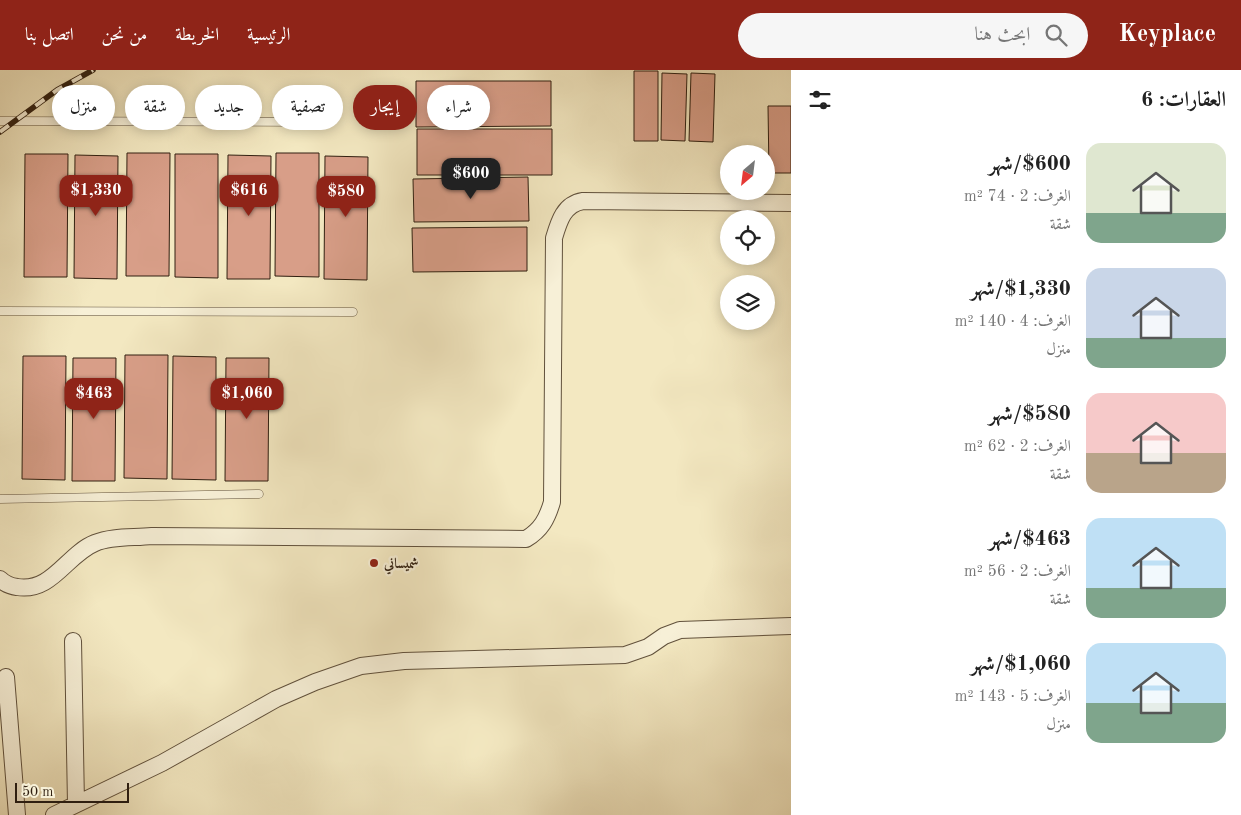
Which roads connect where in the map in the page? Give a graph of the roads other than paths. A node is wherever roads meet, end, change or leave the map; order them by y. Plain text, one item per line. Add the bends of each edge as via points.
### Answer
1 (0, 121) edge
2 (272, 122) edge
3 (791, 203) edge
4 (0, 310) edge
5 (353, 312) dead end
6 (259, 494) dead end
7 (0, 499) edge
8 (0, 579) edge
9 (791, 626) edge
10 (73, 641) dead end
11 (6, 677) dead end
12 (76, 804) junction
13 (17, 815) edge
14 (54, 815) edge

1 - 2 lane
3 - 8 street via 583,201 568,206 554,238 552,502 541,527 526,539 152,536 107,539 85,548 57,574 37,585 24,588 10,586
4 - 5 lane
6 - 7 lane
9 - 12 street via 680,630 625,655 404,661 361,666 276,699 162,763
10 - 12 street
11 - 13 street
12 - 14 street

